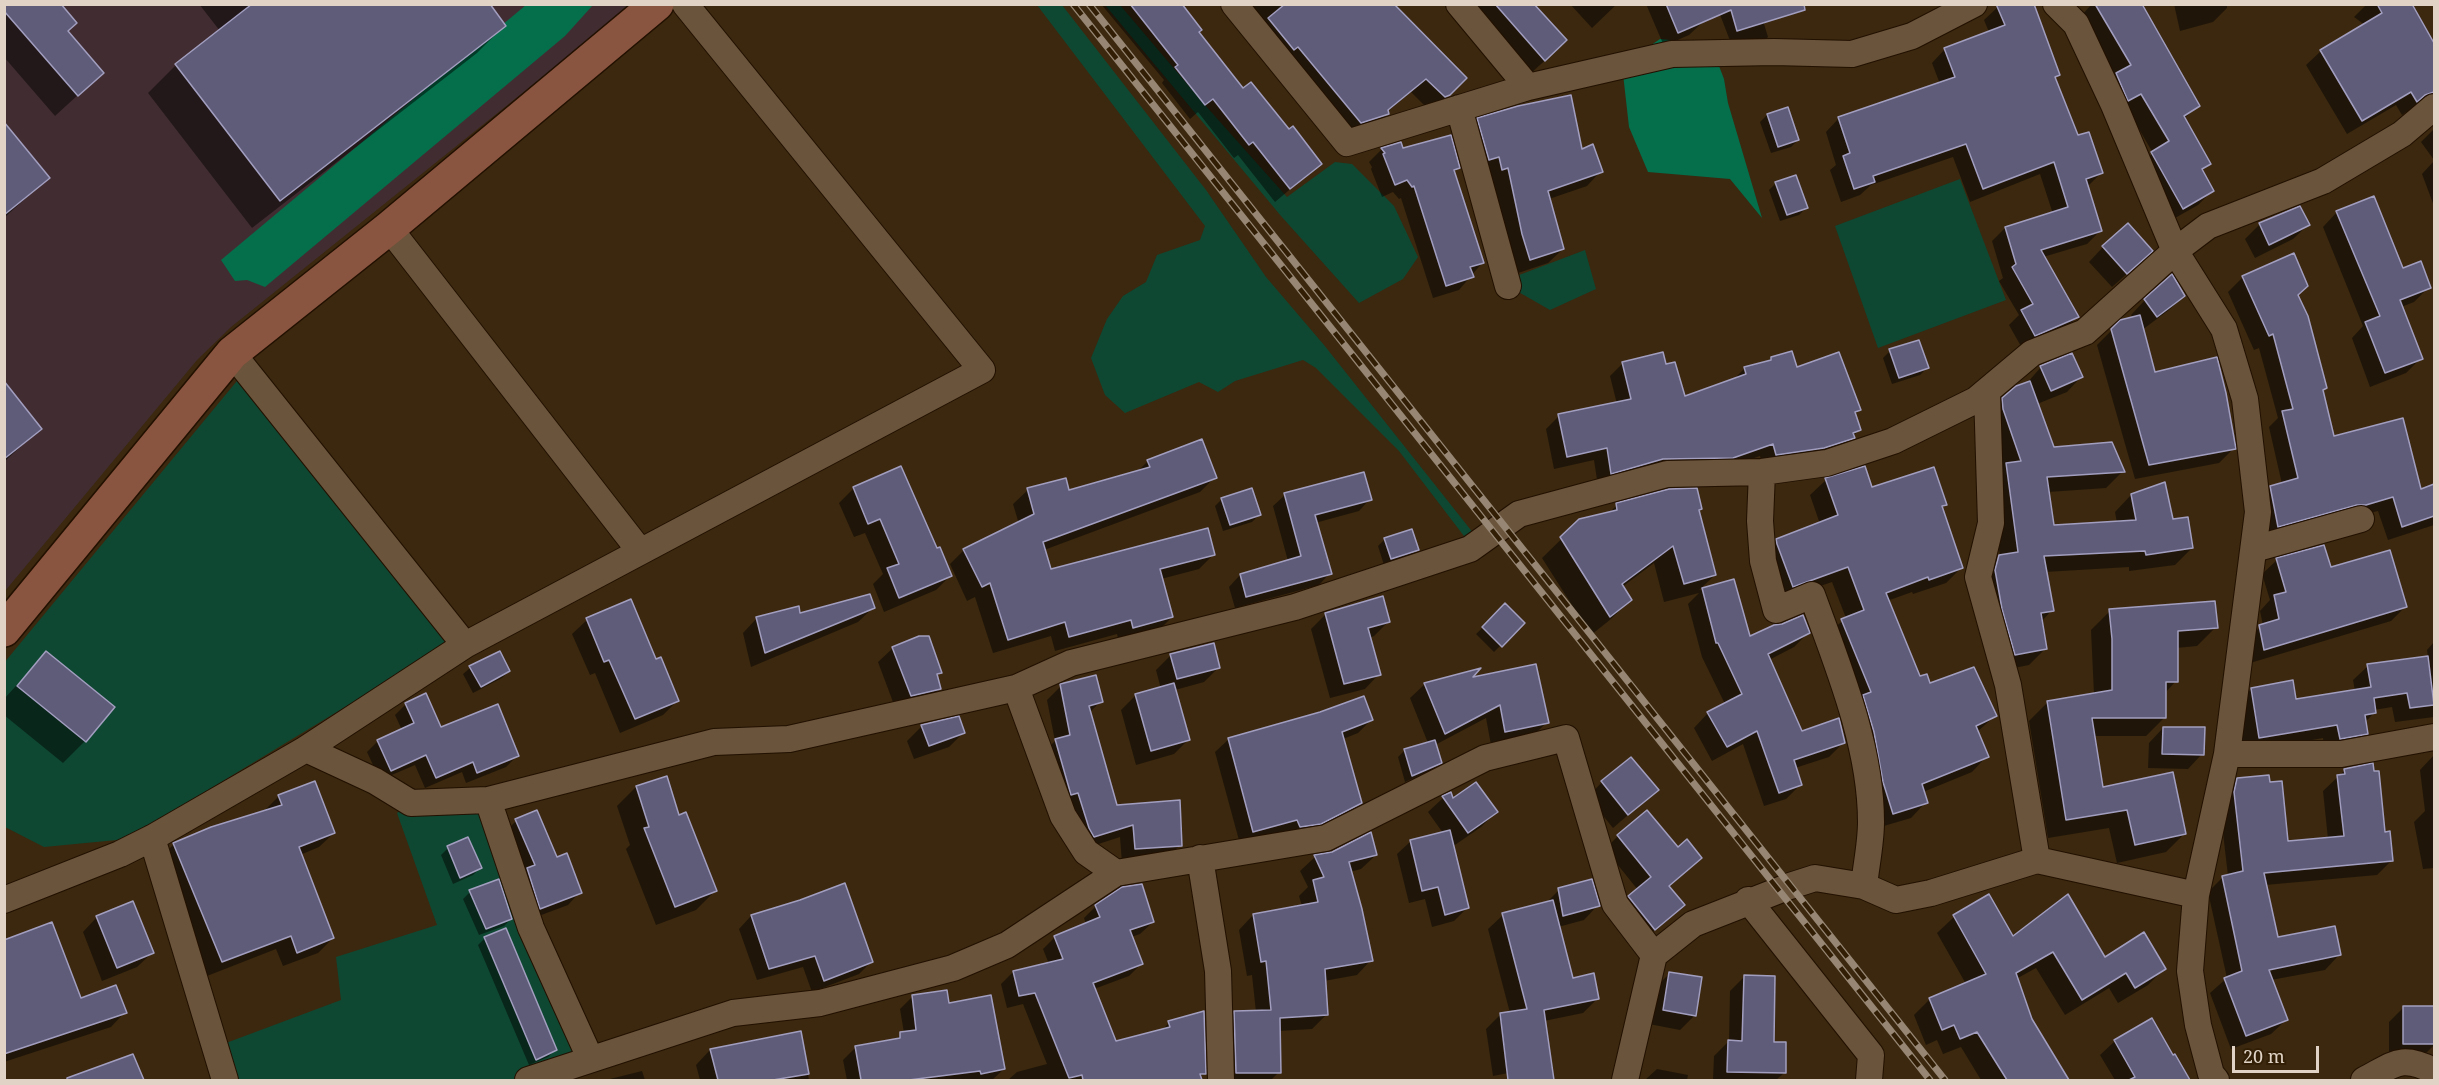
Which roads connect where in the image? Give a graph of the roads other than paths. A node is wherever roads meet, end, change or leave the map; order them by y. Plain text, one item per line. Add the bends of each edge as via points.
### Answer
1 (657, 4) edge
2 (685, 4) edge
3 (1234, 4) edge
4 (1459, 4) edge
5 (1974, 4) edge
6 (2056, 4) edge
7 (1528, 87) junction
8 (2434, 107) edge
9 (1459, 108) junction
10 (389, 228) junction
11 (2175, 251) junction
12 (1508, 286) dead end
13 (232, 353) junction
14 (1986, 392) junction
15 (1762, 471) junction
16 (2361, 519) dead end
17 (2254, 549) junction
18 (640, 550) junction
19 (4, 630) edge
20 (465, 645) junction
21 (1016, 688) junction
22 (2434, 737) edge
23 (306, 749) junction
24 (2227, 754) junction
25 (488, 800) junction
26 (152, 838) junction
27 (1200, 858) junction
28 (2037, 860) junction
29 (1116, 873) junction
30 (1864, 886) junction
31 (2196, 894) junction
32 (4, 900) edge
33 (1748, 900) junction
34 (1654, 954) junction
35 (590, 1058) junction
36 (2434, 1071) edge
37 (225, 1080) edge
38 (528, 1080) edge
39 (1221, 1080) edge
40 (1625, 1080) edge
41 (1869, 1080) edge
42 (2216, 1080) edge
43 (2364, 1080) edge

1 - 10 street
2 - 18 street via 982,370
3 - 9 street via 1347,143
4 - 7 street
5 - 7 street via 1912,36 1852,54 1672,54
6 - 11 street via 2076,24
7 - 9 street
8 - 11 street via 2402,134 2323,180 2208,226
9 - 12 street
10 - 13 street
10 - 18 street
11 - 14 street via 2085,332 2032,353
11 - 17 street via 2224,329 2245,399 2258,512
13 - 19 street
13 - 20 street
14 - 15 street via 1893,441 1827,463
14 - 28 street via 1991,523 1978,577 2008,686
15 - 21 street via 1667,474 1519,514 1470,549 1295,607 1071,663
15 - 30 street via 1763,561 1776,610 1812,595 1847,690 1864,760 1871,822
16 - 17 street
17 - 24 street
18 - 20 street
20 - 23 street
21 - 25 street via 789,739 714,742
21 - 29 street via 1063,816 1086,852
22 - 24 street via 2341,754
23 - 25 street via 375,781 411,803
23 - 26 street
24 - 31 street
25 - 35 street via 531,928
26 - 32 street
26 - 37 street
27 - 29 street
27 - 34 street via 1326,838 1485,758 1566,738 1615,904
27 - 39 street via 1218,971
28 - 30 street via 1896,900
28 - 31 street
29 - 35 street via 1007,945 953,968 820,1003 733,1013
30 - 33 street via 1815,878
31 - 42 street via 2190,971 2198,1025
33 - 34 street via 1693,924
33 - 41 street via 1871,1055
34 - 40 street
35 - 38 street
36 - 43 street via 2416,1062 2400,1062

